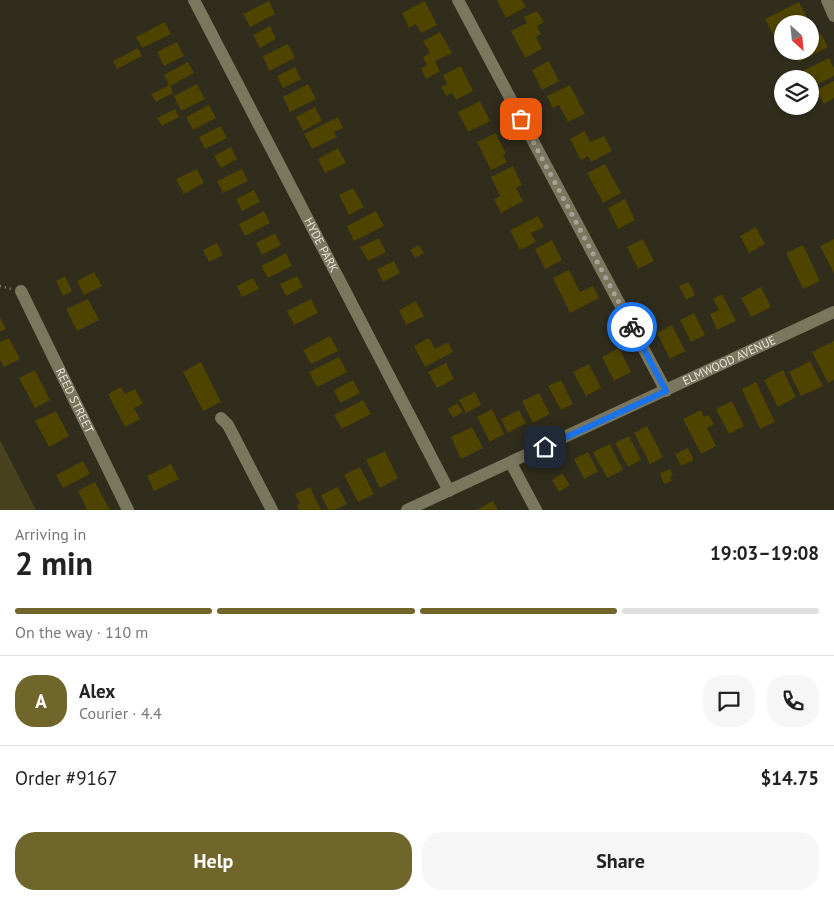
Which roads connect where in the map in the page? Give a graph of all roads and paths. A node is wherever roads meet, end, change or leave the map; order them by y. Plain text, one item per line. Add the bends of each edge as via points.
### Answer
1 (194, 0) edge
2 (458, 0) edge
3 (827, 0) edge
4 (834, 16) edge
5 (21, 291) dead end
6 (834, 312) edge
7 (666, 391) junction
8 (221, 418) dead end
9 (511, 463) junction
10 (449, 491) junction
11 (128, 510) edge
12 (272, 510) edge
13 (406, 510) edge
14 (536, 510) edge

1 - 10 street, HYDE PARK
2 - 7 street
3 - 4 street
5 - 11 street, REED STREET
6 - 7 street, ELMWOOD AVENUE
7 - 9 street, ELMWOOD AVENUE
8 - 12 street via 228,425
9 - 10 street, ELMWOOD AVENUE
9 - 14 street
10 - 13 street, ELMWOOD AVENUE

